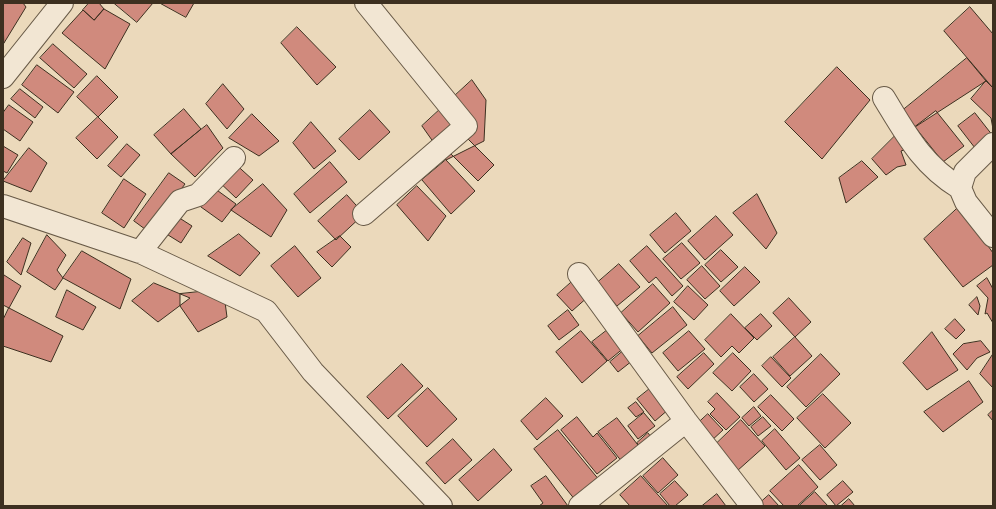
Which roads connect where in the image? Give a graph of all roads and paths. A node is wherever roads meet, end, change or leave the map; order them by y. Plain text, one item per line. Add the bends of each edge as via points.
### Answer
1 (62, 3) edge
2 (366, 3) edge
3 (3, 77) edge
4 (884, 98) dead end
5 (993, 144) edge
6 (234, 158) dead end
7 (960, 188) junction
8 (3, 206) edge
9 (364, 214) dead end
10 (993, 236) edge
11 (140, 252) junction
12 (579, 274) dead end
13 (686, 421) junction
14 (441, 506) edge
15 (580, 506) edge
16 (752, 506) edge

1 - 3 street
2 - 9 street via 466,126
4 - 7 street via 922,157 938,174
5 - 7 street via 965,172
6 - 11 street via 198,195 180,201
7 - 10 street via 966,202
8 - 11 street
11 - 14 street via 266,311 313,372
12 - 13 street
13 - 15 street
13 - 16 street

